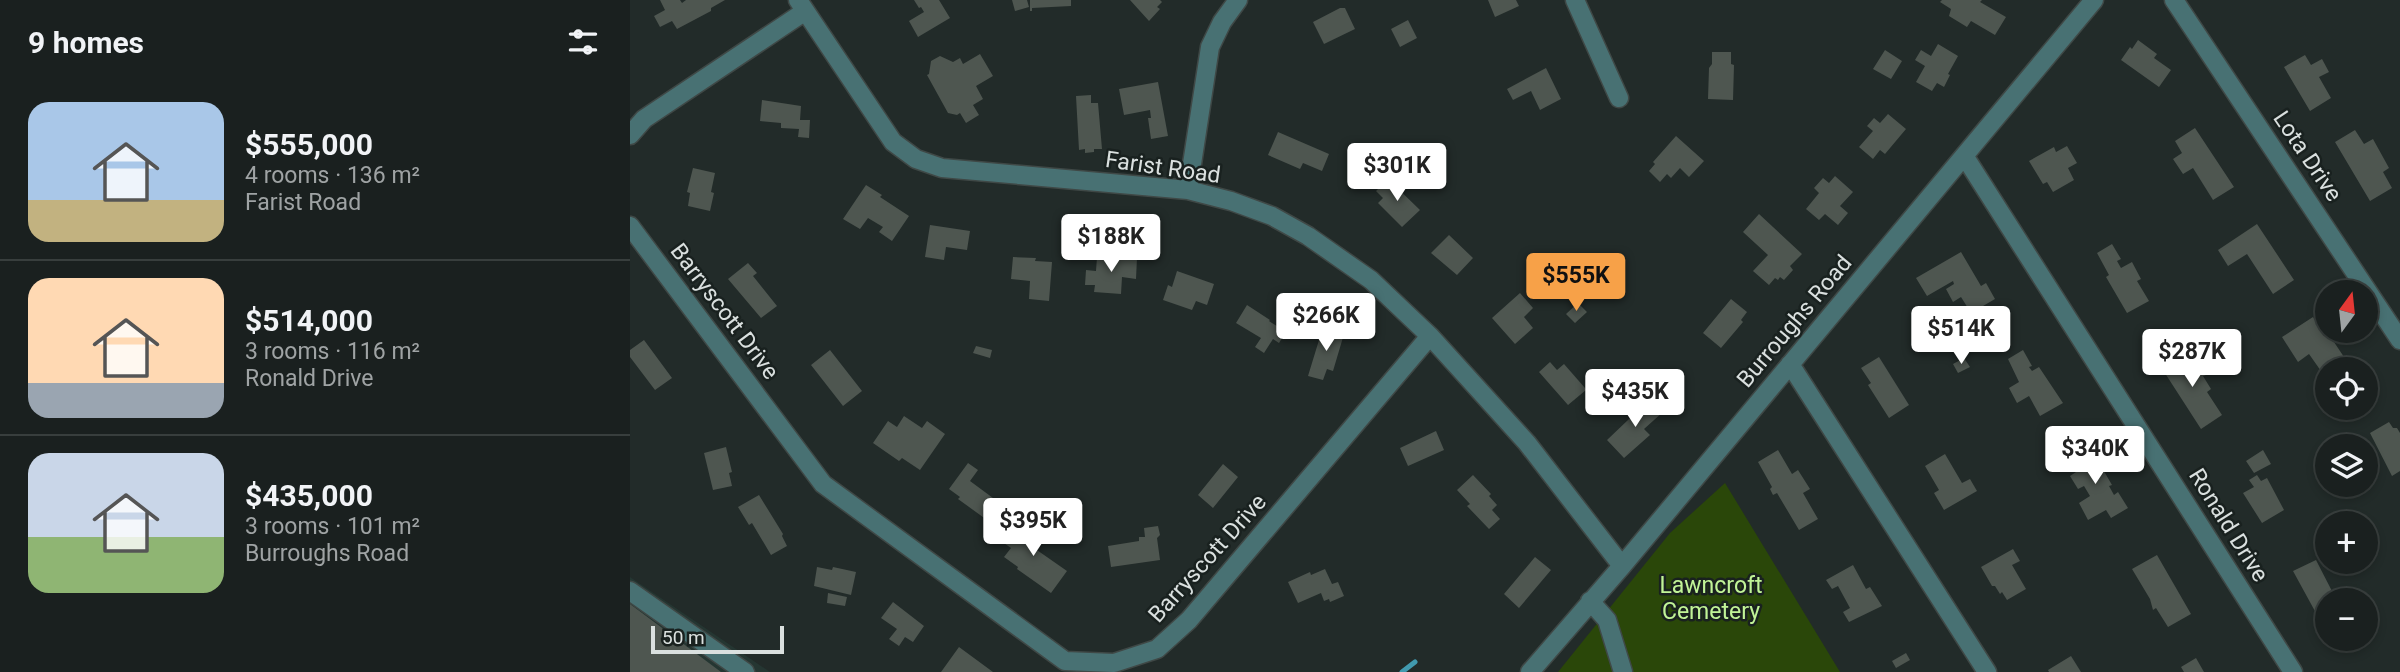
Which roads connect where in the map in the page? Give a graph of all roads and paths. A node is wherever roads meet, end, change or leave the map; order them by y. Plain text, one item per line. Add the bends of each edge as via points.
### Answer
1 (1238, 0) edge
2 (1575, 0) edge
3 (2094, 0) edge
4 (2174, 0) edge
5 (801, 6) edge
6 (1619, 98) dead end
7 (630, 135) edge
8 (1965, 157) junction
9 (1188, 190) junction
10 (630, 226) edge
11 (1430, 336) junction
12 (2400, 340) edge
13 (1790, 363) junction
14 (1622, 566) junction
15 (630, 591) edge
16 (1590, 601) junction
17 (745, 672) edge
18 (1530, 672) edge
19 (1623, 672) edge
20 (1987, 672) edge
21 (2293, 672) edge

1 - 9 street via 1210,47
2 - 6 street
3 - 8 street, Burroughs Road
4 - 12 street, Lota Drive
5 - 7 street via 645,119
5 - 9 street, Farist Road via 893,142 916,159 942,168
8 - 13 street, Burroughs Road
8 - 21 street, Ronald Drive
9 - 11 street, Farist Road via 1272,216 1308,236 1371,280
10 - 11 street, Barryscott Drive via 823,484 1065,661 1114,663 1157,649 1189,620
11 - 14 street, Farist Road via 1527,443
13 - 14 street, Burroughs Road
13 - 20 street
14 - 16 street, Burroughs Road
15 - 17 street
16 - 18 street, Burroughs Road
16 - 19 street via 1607,620

